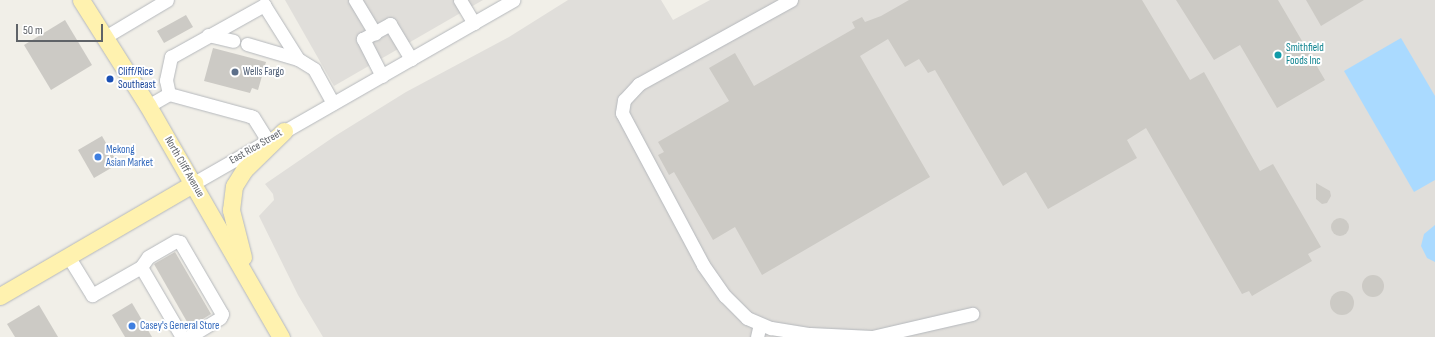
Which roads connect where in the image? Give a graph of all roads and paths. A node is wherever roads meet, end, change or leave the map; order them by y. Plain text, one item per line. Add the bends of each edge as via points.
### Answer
1 (81, 0) edge
2 (167, 0) edge
3 (355, 0) edge
4 (460, 0) edge
5 (513, 0) edge
6 (791, 0) edge
7 (474, 23) junction
8 (375, 33) junction
9 (208, 35) junction
10 (105, 37) junction
11 (233, 41) dead end
12 (247, 44) dead end
13 (298, 59) junction
14 (411, 59) junction
15 (382, 76) junction
16 (169, 94) junction
17 (333, 103) junction
18 (148, 106) junction
19 (284, 132) junction
20 (268, 141) junction
21 (194, 184) junction
22 (68, 256) junction
23 (141, 267) junction
24 (247, 277) junction
25 (0, 296) edge
26 (972, 314) dead end
27 (760, 324) junction
28 (182, 337) edge
29 (188, 337) edge
30 (280, 337) edge
31 (758, 337) edge

1 - 10 main road, North Cliff Avenue
2 - 10 street
3 - 8 street
4 - 7 street
5 - 7 street, East Rice Street
6 - 27 street via 640,84 624,100 622,113 703,265 725,296 747,318
7 - 14 street, East Rice Street
8 - 14 street via 390,24
8 - 15 street via 363,39
9 - 11 street
9 - 13 street via 264,5
9 - 16 street via 171,58 166,80
10 - 18 main road, North Cliff Avenue
12 - 13 street
13 - 17 street via 314,69
14 - 15 street, East Rice Street
15 - 17 street, East Rice Street
16 - 18 street
16 - 20 street via 253,117
17 - 19 street, East Rice Street
18 - 21 main road, North Cliff Avenue
19 - 20 street, East Rice Street
19 - 24 main road via 244,170 234,186 231,210
20 - 21 street, East Rice Street
21 - 22 main road, East Rice Street
21 - 24 main road, North Cliff Avenue
22 - 23 street via 92,295
22 - 25 main road, East Rice Street
23 - 28 street
23 - 29 street via 148,257 176,241 180,242 222,314 220,318
24 - 30 main road, North Cliff Avenue
26 - 27 street via 872,337 810,334
27 - 31 street

